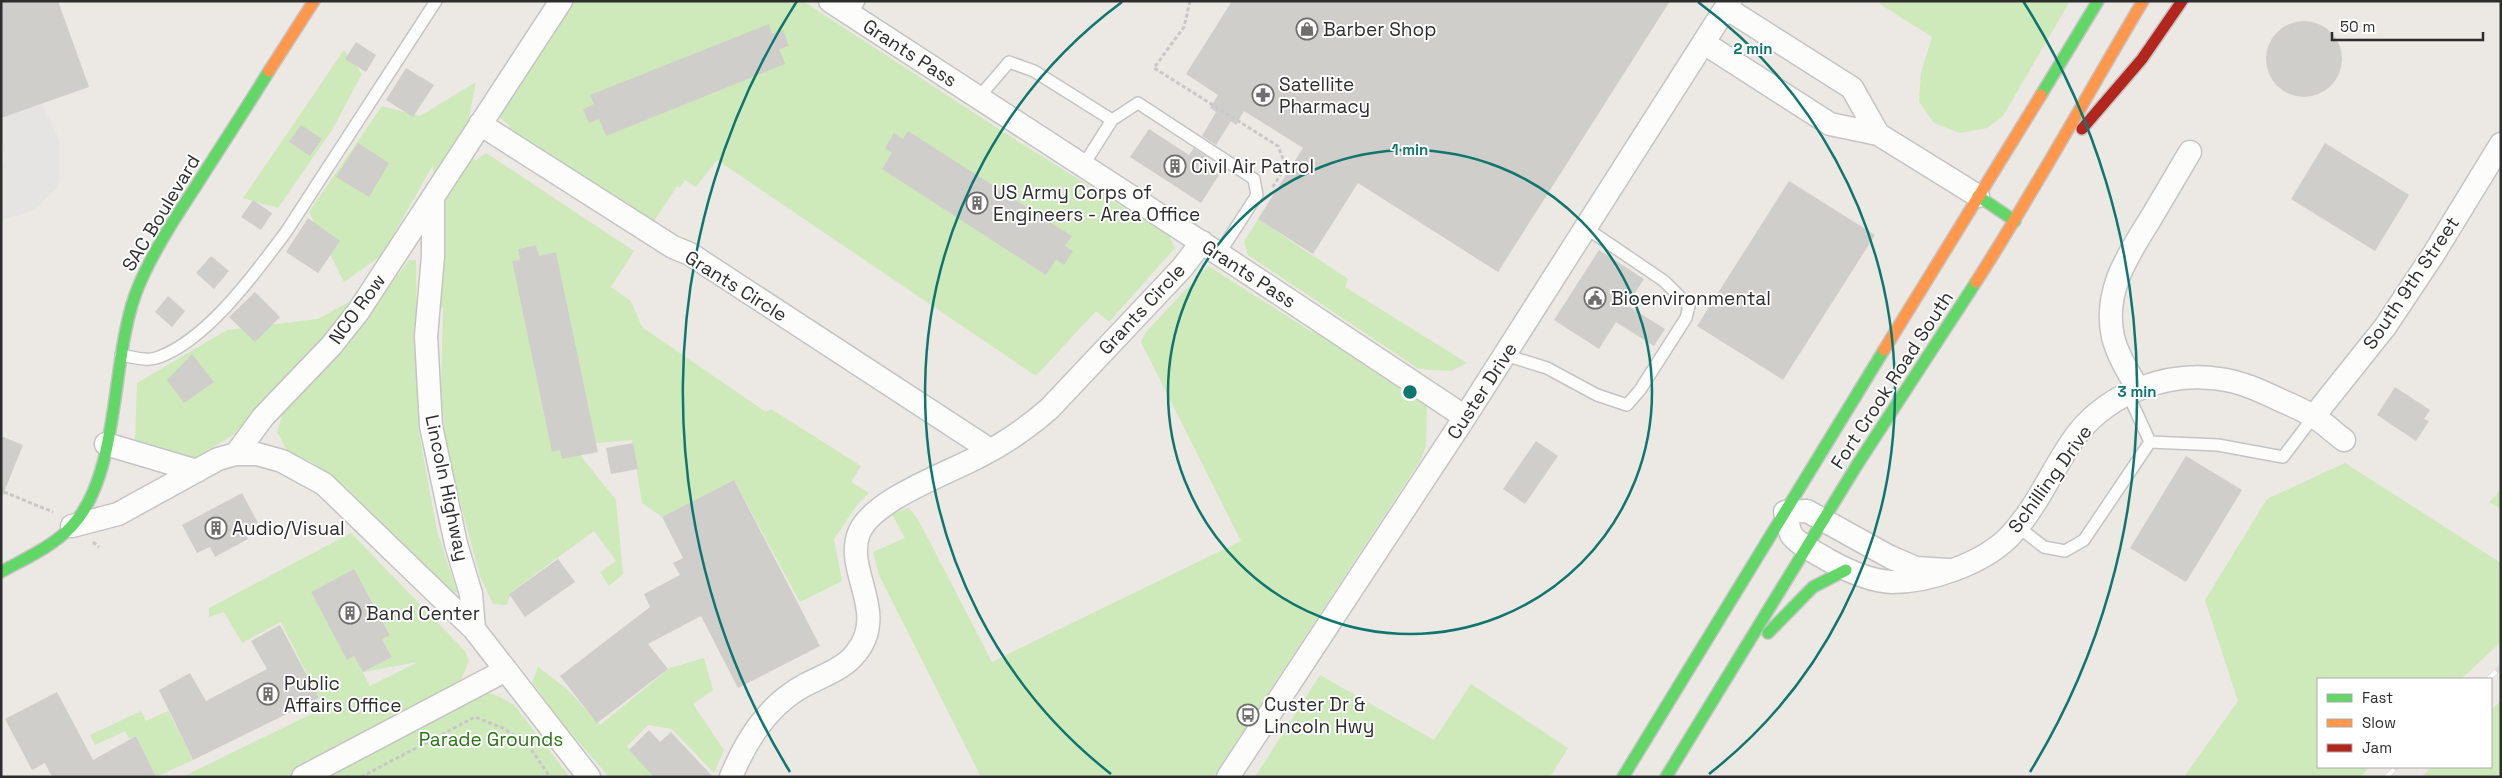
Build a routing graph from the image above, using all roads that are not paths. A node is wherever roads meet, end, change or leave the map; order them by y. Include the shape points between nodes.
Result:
1 (314, 1) edge
2 (436, 1) edge
3 (561, 1) edge
4 (830, 1) edge
5 (2098, 1) edge
6 (2143, 1) edge
7 (2182, 1) edge
8 (1728, 5) edge
9 (855, 8) edge
10 (1704, 43) junction
11 (979, 97) junction
12 (1112, 120) junction
13 (480, 124) junction
14 (1878, 134) junction
15 (2501, 144) edge
16 (2190, 152) dead end
17 (1083, 166) junction
18 (1978, 196) junction
19 (433, 197) junction
20 (2015, 221) junction
21 (1586, 228) junction
22 (1210, 248) junction
23 (121, 355) junction
24 (1505, 355) junction
25 (2133, 391) junction
26 (2314, 416) junction
27 (1465, 417) junction
28 (2344, 440) dead end
29 (2150, 442) junction
30 (106, 444) junction
31 (990, 450) junction
32 (236, 454) junction
33 (197, 472) junction
34 (1784, 512) junction
35 (1824, 519) junction
36 (72, 526) junction
37 (2017, 526) junction
38 (1807, 547) junction
39 (1846, 570) junction
40 (1948, 570) junction
41 (1, 572) edge
42 (474, 629) junction
43 (506, 670) junction
44 (1732, 670) junction
45 (303, 777) edge
46 (589, 777) edge
47 (731, 777) edge
48 (1228, 777) edge
49 (1622, 777) edge
50 (1666, 777) edge

1 - 23 main road, SAC Boulevard via 151,259 132,303
2 - 23 lane via 286,232 232,300 202,329 158,358
3 - 13 street, NCO Row
4 - 9 street, Grants Pass
5 - 18 main road, Fort Crook Road South
6 - 20 main road, Fort Crook Road South
7 - 20 main road via 2142,59 2086,123
8 - 10 street, Custer Drive
8 - 14 street via 1852,88
9 - 11 street, Grants Pass
10 - 14 street via 1830,124
10 - 21 street, Custer Drive
11 - 12 lane via 1009,62 1034,71
11 - 17 street, Grants Pass
12 - 17 lane
12 - 22 lane via 1138,103 1254,179 1257,195
13 - 19 street, NCO Row
13 - 31 street, Grants Circle via 673,247 690,254
14 - 18 street
15 - 26 street, South 9th Street via 2385,327
16 - 25 street via 2125,260 2111,300 2114,338
17 - 22 street, Grants Pass
18 - 20 main road
18 - 34 main road, Fort Crook Road South
19 - 32 street, NCO Row via 358,312 331,346 263,417
19 - 42 street, Lincoln Highway via 433,256 426,336 431,426 456,544 471,594
20 - 35 main road, Fort Crook Road South
21 - 24 street, Custer Drive
21 - 24 lane via 1664,281 1689,306 1686,318 1627,405 1597,395 1547,368
22 - 27 street, Grants Pass
22 - 31 street, Grants Circle via 1182,268 1049,409 1030,426
23 - 30 main road, SAC Boulevard
24 - 27 street, Custer Drive
25 - 26 street, Schilling Drive via 2192,377 2220,378 2247,385
25 - 29 lane
25 - 37 street, Schilling Drive via 2098,414 2080,432
26 - 28 street, Schilling Drive
26 - 29 lane via 2283,457 2218,444
27 - 48 street, Custer Drive
29 - 37 lane via 2084,540 2065,551 2044,547
30 - 33 street
30 - 36 main road, SAC Boulevard via 97,483
31 - 47 street, Grants Circle via 888,502 866,520 856,544 856,558 869,608 862,646 845,663 790,694 766,716 744,749
32 - 33 street via 218,459
32 - 42 street via 257,454 282,461 324,484
33 - 36 street via 118,514
34 - 35 street, Schilling Drive via 1807,511
34 - 38 street, Schilling Drive via 1792,535
34 - 49 main road, Fort Crook Road South
35 - 38 main road, Fort Crook Road South
35 - 40 street, Schilling Drive via 1890,557 1916,568
36 - 41 main road, SAC Boulevard
37 - 40 street, Schilling Drive via 1990,552 1967,565
38 - 39 street, Schilling Drive
38 - 44 main road, Fort Crook Road South
39 - 40 street, Schilling Drive via 1890,582 1917,579
39 - 44 main road via 1813,587
42 - 43 street
43 - 45 street
43 - 46 street
44 - 50 main road, Fort Crook Road South

